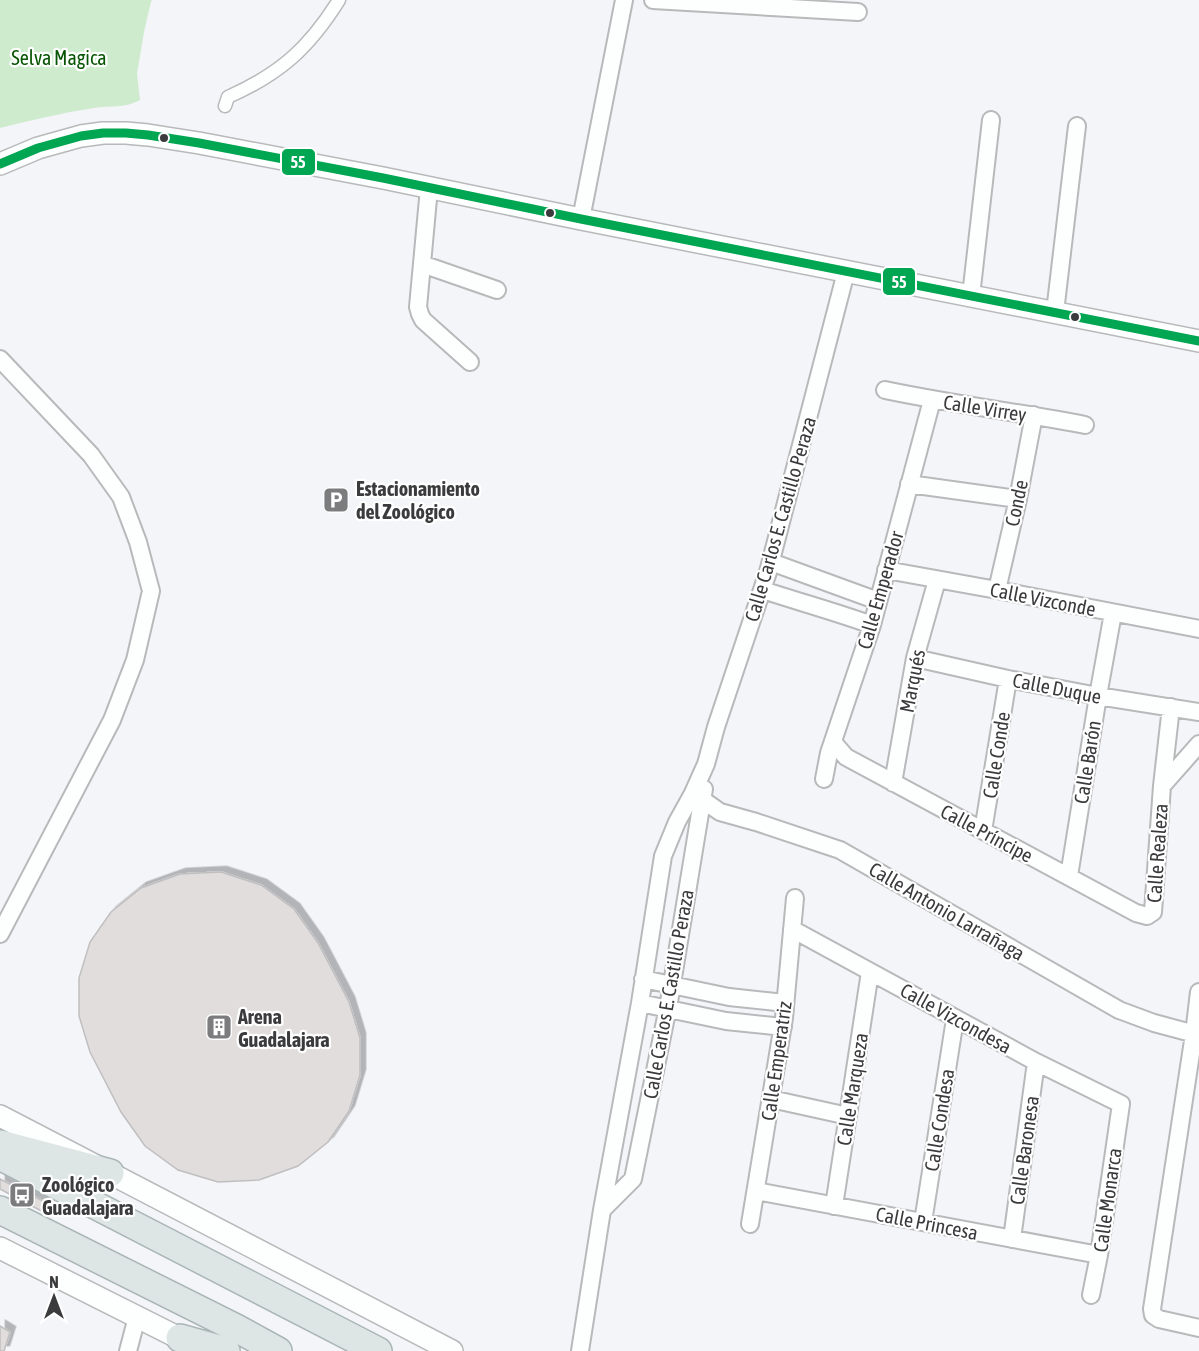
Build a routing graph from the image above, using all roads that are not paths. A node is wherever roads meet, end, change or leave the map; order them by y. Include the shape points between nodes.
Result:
1 (339, 0) edge
2 (624, 0) edge
3 (653, 0) edge
4 (858, 12) dead end
5 (225, 106) dead end
6 (992, 120) dead end
7 (1077, 126) dead end
8 (0, 164) edge
9 (429, 188) junction
10 (581, 219) junction
11 (422, 264) junction
12 (846, 272) junction
13 (496, 290) dead end
14 (971, 296) junction
15 (1055, 312) junction
16 (1199, 341) edge
17 (0, 359) edge
18 (470, 362) dead end
19 (885, 390) dead end
20 (932, 400) junction
21 (1034, 415) junction
22 (1084, 425) dead end
23 (909, 484) junction
24 (1018, 499) junction
25 (771, 562) junction
26 (886, 570) junction
27 (810, 577) junction
28 (937, 580) junction
29 (763, 590) junction
30 (997, 590) junction
31 (878, 601) junction
32 (801, 603) junction
33 (1113, 613) junction
34 (872, 625) junction
35 (1199, 629) edge
36 (915, 658) junction
37 (1008, 679) junction
38 (1098, 696) junction
39 (1171, 707) junction
40 (1199, 712) edge
41 (832, 742) junction
42 (1199, 744) edge
43 (824, 779) dead end
44 (893, 783) junction
45 (1162, 786) junction
46 (698, 796) junction
47 (983, 831) junction
48 (1069, 876) junction
49 (795, 898) dead end
50 (1147, 916) joint
51 (792, 929) junction
52 (0, 934) edge
53 (870, 972) junction
54 (643, 979) junction
55 (672, 985) junction
56 (1199, 992) edge
57 (729, 997) junction
58 (640, 1003) junction
59 (785, 1003) junction
60 (668, 1010) junction
61 (955, 1019) junction
62 (726, 1021) junction
63 (783, 1027) junction
64 (1197, 1034) edge
65 (1036, 1062) junction
66 (771, 1099) junction
67 (1121, 1104) joint
68 (0, 1116) edge
69 (848, 1116) junction
70 (0, 1144) edge
71 (0, 1156) edge
72 (110, 1173) junction
73 (756, 1191) junction
74 (834, 1206) junction
75 (0, 1210) edge
76 (602, 1210) junction
77 (922, 1222) junction
78 (750, 1224) dead end
79 (1012, 1239) junction
80 (0, 1248) edge
81 (1099, 1255) junction
82 (1091, 1296) dead end
83 (137, 1317) junction
84 (1199, 1328) edge
85 (180, 1338) junction
86 (128, 1351) edge
87 (205, 1351) edge
88 (226, 1351) edge
89 (278, 1351) edge
90 (378, 1351) edge
91 (452, 1351) edge
92 (580, 1351) edge

1 - 5 street via 298,53 266,77 228,97
2 - 10 street
3 - 4 street
6 - 14 street
7 - 15 street
8 - 9 street via 59,141 126,133 200,143
9 - 10 street
9 - 11 street
10 - 12 street
11 - 13 street
11 - 18 street via 420,314
12 - 14 street
12 - 25 street, Calle Carlos E. Castillo Peraza
14 - 15 street
15 - 16 street
17 - 52 street via 91,455 121,497 151,591 135,660 112,720
19 - 20 street, Calle Virrey
20 - 21 street, Calle Virrey
20 - 23 street, Calle Emperador
21 - 22 street, Calle Virrey
21 - 24 street, Conde
23 - 24 street
23 - 26 street, Calle Emperador
24 - 30 street, Conde
25 - 27 street
25 - 29 street, Calle Carlos E. Castillo Peraza
26 - 28 street, Calle Vizconde
26 - 31 street, Calle Emperador
27 - 31 street
27 - 32 street
28 - 30 street, Calle Vizconde
28 - 36 street, Marqués
29 - 32 street
29 - 46 street, Calle Carlos E. Castillo Peraza via 716,727
30 - 33 street, Calle Vizconde
31 - 34 street, Calle Emperador
32 - 34 street
33 - 35 street, Calle Vizconde
33 - 38 street, Calle Barón
34 - 41 street, Calle Emperador
36 - 37 street, Calle Duque
36 - 44 street, Marqués
37 - 38 street, Calle Duque
37 - 47 street, Calle Conde
38 - 39 street, Calle Duque
38 - 48 street, Calle Barón
39 - 40 street, Calle Duque
39 - 45 street, Calle Realeza
41 - 43 street, Calle Emperador
41 - 44 street, Calle Príncipe via 846,757
42 - 45 street, Calle Realeza
44 - 47 street, Calle Príncipe
45 - 50 street, Calle Realeza via 1153,912
46 - 54 street, Calle Carlos E. Castillo Peraza via 677,822 663,856
46 - 55 street, Calle Carlos E. Castillo Peraza
46 - 64 street, Calle Antonio Larrañaga via 720,812 840,850 1119,1010
47 - 48 street, Calle Príncipe
48 - 50 street, Calle Príncipe
49 - 51 street, Calle Emperatriz
51 - 53 street, Calle Vizcondesa
51 - 59 street, Calle Emperatriz
53 - 61 street, Calle Vizcondesa
53 - 69 street, Calle Marqueza
54 - 55 street
54 - 58 street, Calle Carlos E. Castillo Peraza
55 - 57 street
55 - 60 street, Calle Carlos E. Castillo Peraza
56 - 64 street
57 - 59 street
57 - 62 street
58 - 60 street
58 - 76 street, Calle Carlos E. Castillo Peraza
59 - 63 street, Calle Emperatriz
60 - 62 street
60 - 76 street, Calle Carlos E. Castillo Peraza via 633,1179
61 - 65 street, Calle Vizcondesa
61 - 77 street, Calle Condesa
62 - 63 street
63 - 66 street, Calle Emperatriz
64 - 84 street via 1152,1309 1159,1319
65 - 67 street, Calle Vizcondesa
65 - 79 street, Calle Baronesa
66 - 69 street
66 - 73 street, Calle Emperatriz
67 - 81 street, Calle Monarca
68 - 72 street
69 - 74 street, Calle Marqueza
70 - 72 highway
71 - 90 highway
72 - 91 street
73 - 74 street, Calle Princesa
73 - 78 street, Calle Emperatriz
74 - 77 street, Calle Princesa
75 - 89 highway
76 - 92 street, Calle Carlos E. Castillo Peraza
77 - 79 street, Calle Princesa
79 - 81 street, Calle Princesa
80 - 83 street
81 - 82 street, Calle Monarca
83 - 85 street
83 - 86 street
85 - 87 street
85 - 88 highway

